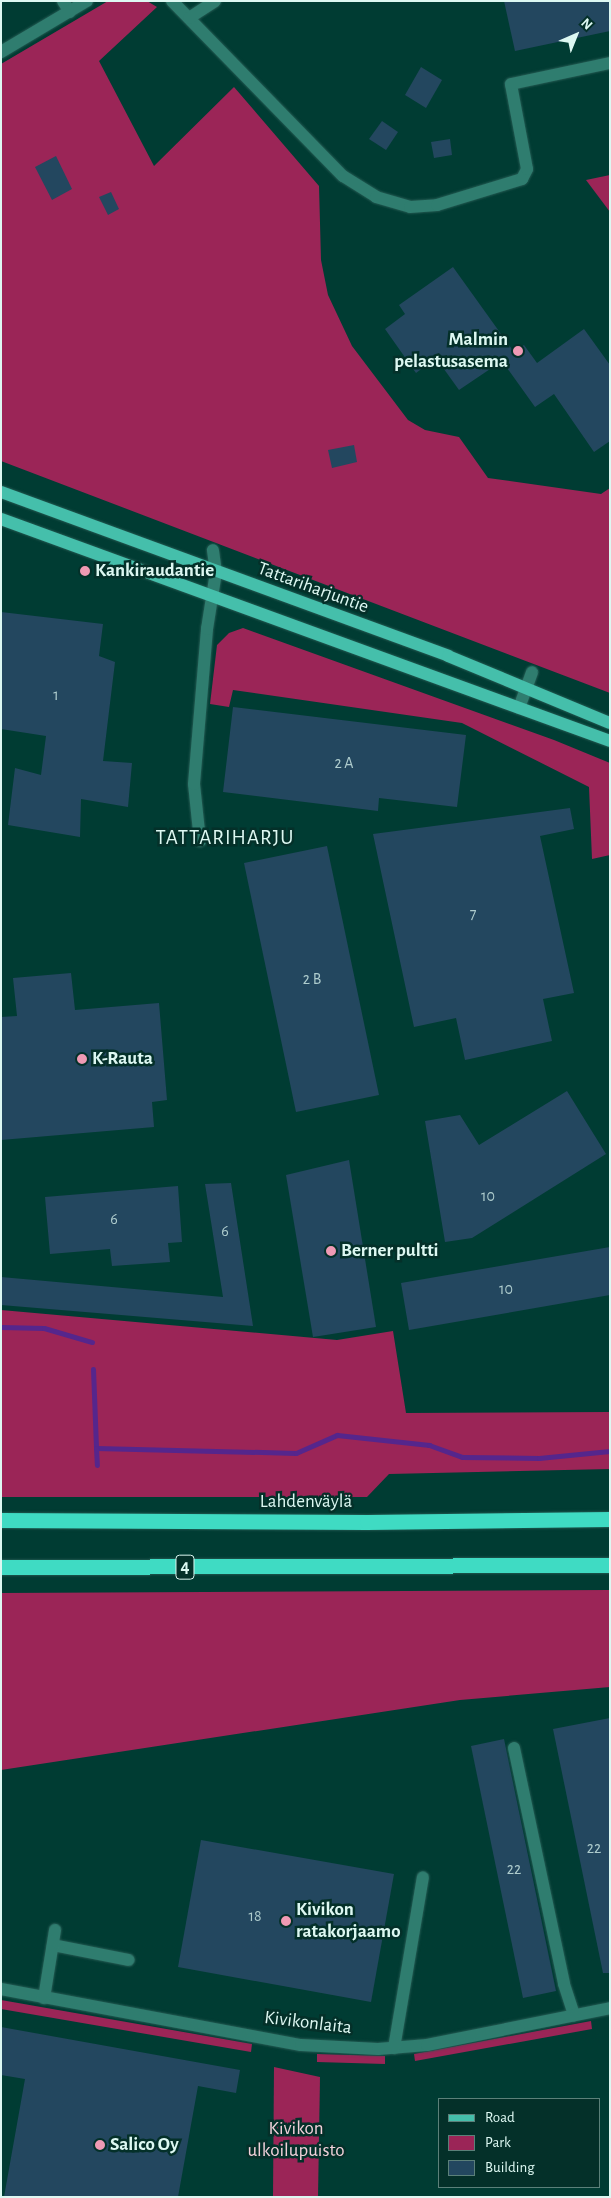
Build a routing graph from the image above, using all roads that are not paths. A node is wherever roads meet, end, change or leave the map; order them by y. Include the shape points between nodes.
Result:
1 (87, 1) edge
2 (172, 1) edge
3 (215, 1) edge
4 (66, 7) edge
5 (189, 18) junction
6 (1, 52) edge
7 (610, 62) edge
8 (1, 492) edge
9 (1, 519) edge
10 (213, 550) dead end
11 (216, 572) junction
12 (212, 595) junction
13 (532, 672) dead end
14 (526, 688) junction
15 (519, 708) junction
16 (610, 723) edge
17 (610, 741) edge
18 (200, 841) dead end
19 (610, 1519) edge
20 (1, 1520) edge
21 (610, 1565) edge
22 (1, 1567) edge
23 (514, 1748) dead end
24 (422, 1877) dead end
25 (55, 1930) dead end
26 (53, 1945) junction
27 (129, 1960) dead end
28 (1, 1989) edge
29 (44, 1998) junction
30 (610, 2008) edge
31 (574, 2015) junction
32 (394, 2048) junction

1 - 4 street
2 - 5 street
3 - 5 street
4 - 6 street
5 - 7 street via 343,176 376,197 410,207 437,205 522,179 527,169 510,84
8 - 11 main road, Tattariharjuntie
9 - 12 main road
10 - 11 street
11 - 12 street
11 - 14 main road, Tattariharjuntie via 448,656
12 - 15 main road
12 - 18 street via 194,784
13 - 14 street
14 - 15 street
14 - 16 main road, Tattariharjuntie
15 - 17 main road
19 - 20 highway, Lahdenväylä via 367,1522
21 - 22 highway, 4
23 - 31 street via 564,1984
24 - 32 street
25 - 26 street
26 - 27 street
26 - 29 street
28 - 29 street, Kivikonlaita
29 - 32 street, Kivikonlaita via 301,2045
30 - 31 street, Kivikonlaita
31 - 32 street, Kivikonlaita via 427,2045

